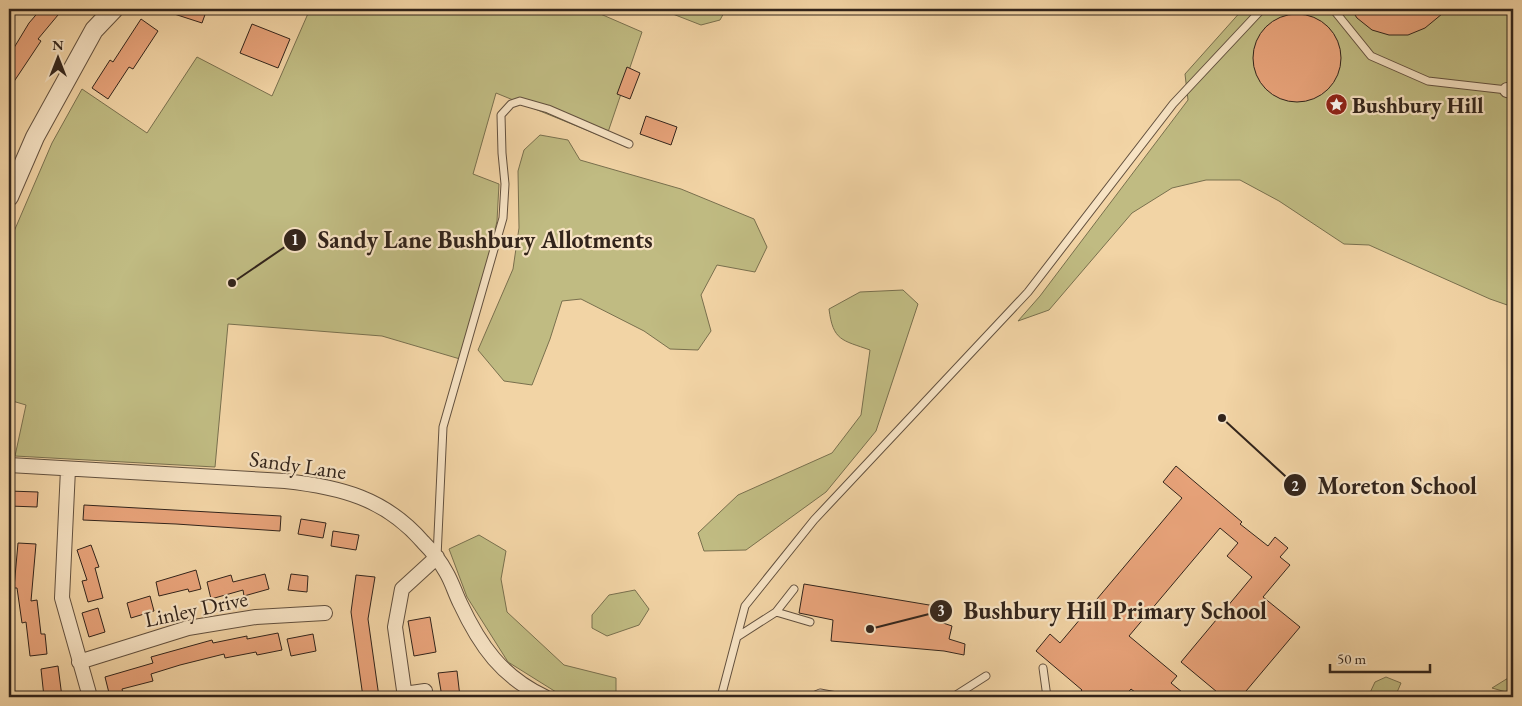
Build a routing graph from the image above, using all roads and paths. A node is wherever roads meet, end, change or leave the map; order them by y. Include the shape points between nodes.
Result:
1 (114, 9) edge
2 (1262, 9) edge
3 (1334, 9) edge
4 (1510, 90) edge
5 (629, 144) dead end
6 (9, 197) edge
7 (9, 465) edge
8 (68, 469) junction
9 (437, 557) junction
10 (794, 590) dead end
11 (776, 612) junction
12 (325, 613) dead end
13 (810, 622) dead end
14 (737, 637) junction
15 (79, 662) junction
16 (1043, 668) dead end
17 (986, 676) dead end
18 (425, 691) dead end
19 (404, 696) edge
20 (90, 697) edge
21 (545, 697) edge
22 (721, 697) edge
23 (811, 697) edge
24 (842, 697) edge
25 (953, 697) edge
26 (1048, 697) edge

1 - 6 street via 94,30 35,137
2 - 14 lane via 1173,104 1028,292 814,520 745,606
3 - 4 lane via 1371,56 1428,81
5 - 9 lane via 548,109 520,101 511,104 502,115 503,218 443,428
7 - 8 street, Sandy Lane
8 - 9 street, Sandy Lane via 285,480 338,489 357,494 389,512 413,530
8 - 15 street via 62,598
9 - 19 street via 402,589 395,627
9 - 21 street, Sandy Lane via 485,648 510,677
10 - 11 lane
11 - 13 lane
11 - 14 lane
12 - 15 street, Linley Drive via 256,617 188,628
14 - 22 lane
15 - 20 street
16 - 26 lane
17 - 25 lane
18 - 19 street
23 - 24 lane via 820,693

